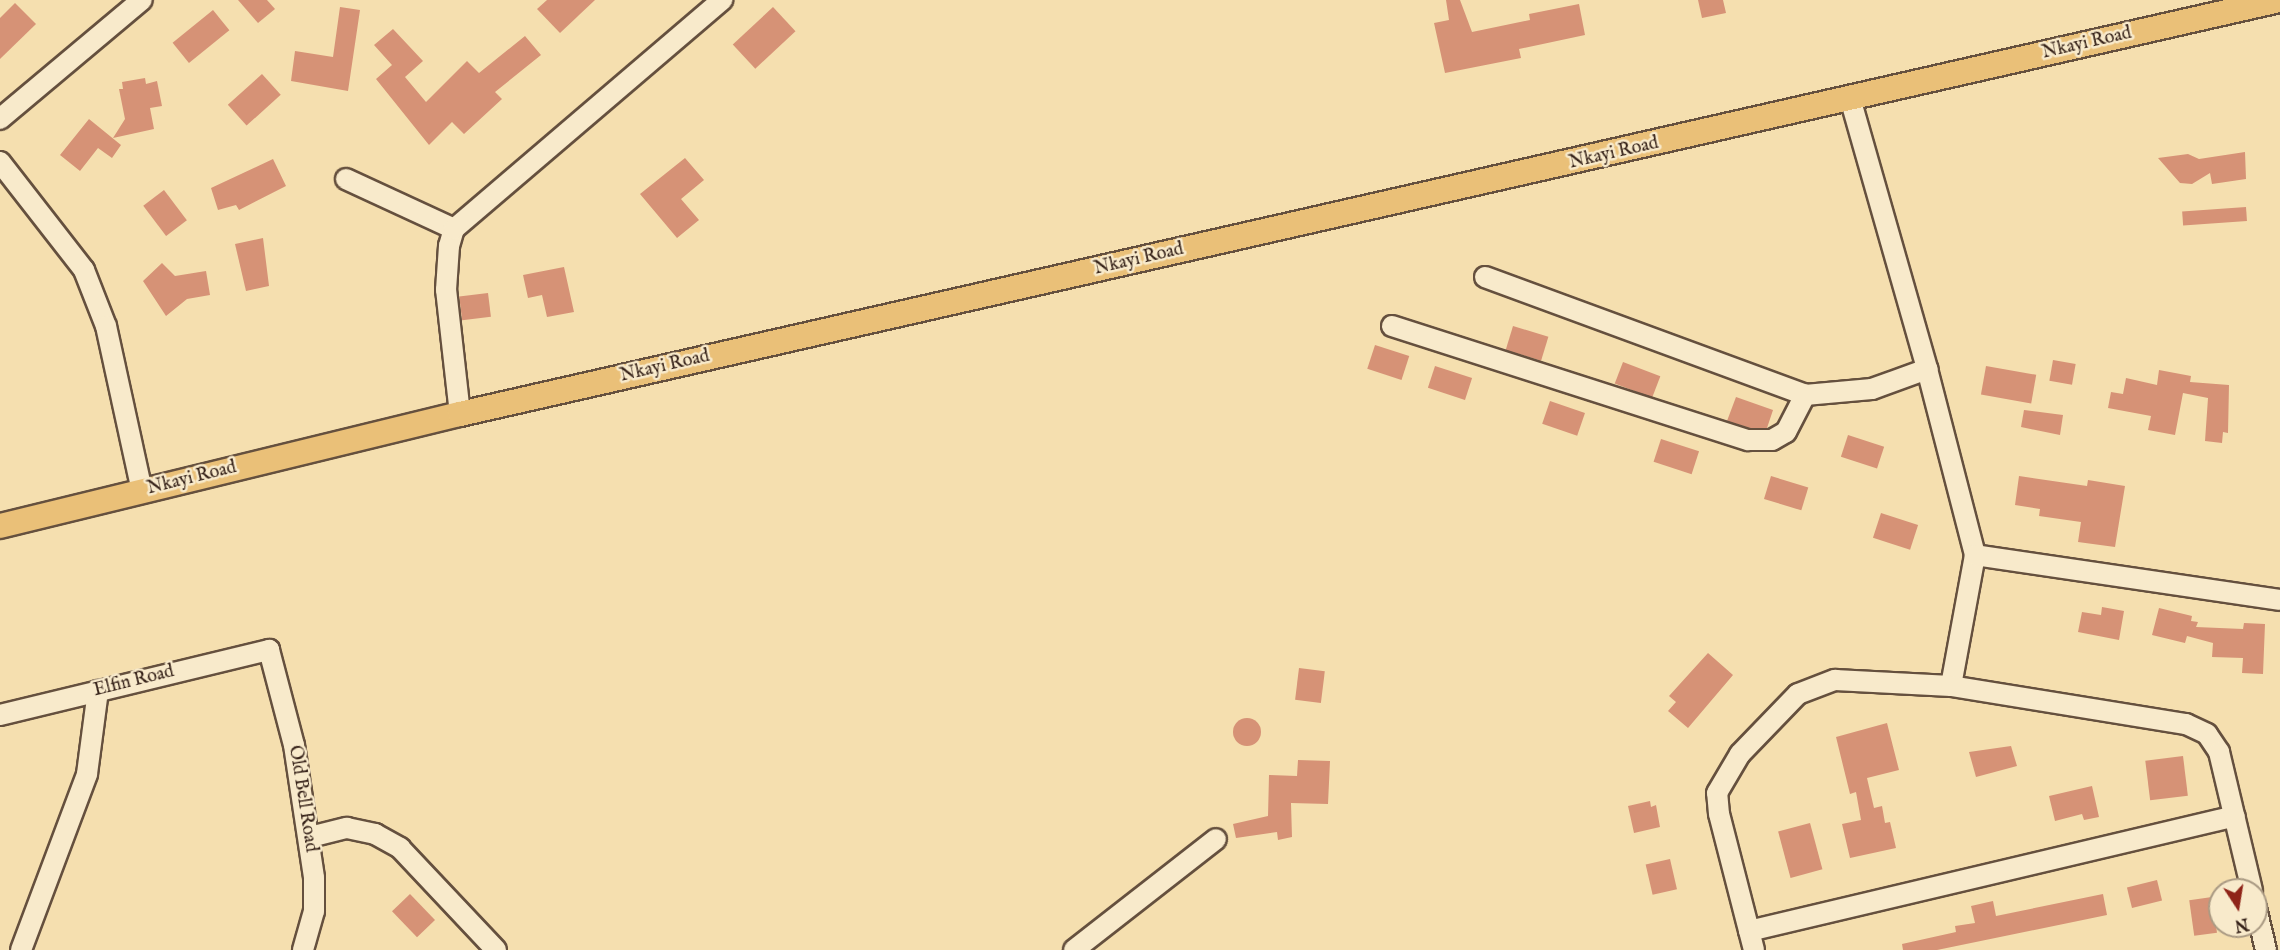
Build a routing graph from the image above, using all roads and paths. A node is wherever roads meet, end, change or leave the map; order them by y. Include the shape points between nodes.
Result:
1 (142, 0) edge
2 (722, 0) edge
3 (2280, 0) edge
4 (1850, 98) junction
5 (0, 119) edge
6 (0, 162) edge
7 (346, 179) dead end
8 (454, 229) junction
9 (1485, 277) dead end
10 (1392, 326) dead end
11 (1928, 369) junction
12 (1805, 395) junction
13 (460, 414) junction
14 (142, 491) junction
15 (0, 526) edge
16 (1975, 555) junction
17 (2280, 600) edge
18 (269, 650) joint
19 (1951, 686) junction
20 (98, 691) junction
21 (0, 716) edge
22 (2235, 816) junction
23 (310, 837) junction
24 (1216, 839) dead end
25 (2249, 878) edge
26 (1752, 941) edge
27 (21, 950) edge
28 (303, 950) edge
29 (496, 950) edge
30 (1074, 950) edge

1 - 5 street
2 - 8 street
3 - 4 main road, Nkayi Road
4 - 11 street
4 - 13 main road, Nkayi Road
6 - 14 street via 84,270 106,326
7 - 8 street
8 - 13 street via 448,246 446,290
9 - 12 street
10 - 12 street via 1748,440 1772,440 1786,432
11 - 12 street via 1872,389
11 - 16 street
13 - 14 main road, Nkayi Road
14 - 15 main road, Nkayi Road
16 - 17 street
16 - 19 street
18 - 20 street, Elfin Road
18 - 23 street, Old Bell Road via 294,745
19 - 22 street via 2186,724 2207,734 2219,752
19 - 26 street via 1853,678 1820,682 1798,694 1740,754 1717,793
20 - 21 street, Elfin Road
20 - 27 street via 87,774
22 - 25 street
22 - 26 street
23 - 28 street, Old Bell Road via 314,911
23 - 29 street via 347,828 375,834 400,848
24 - 30 street

